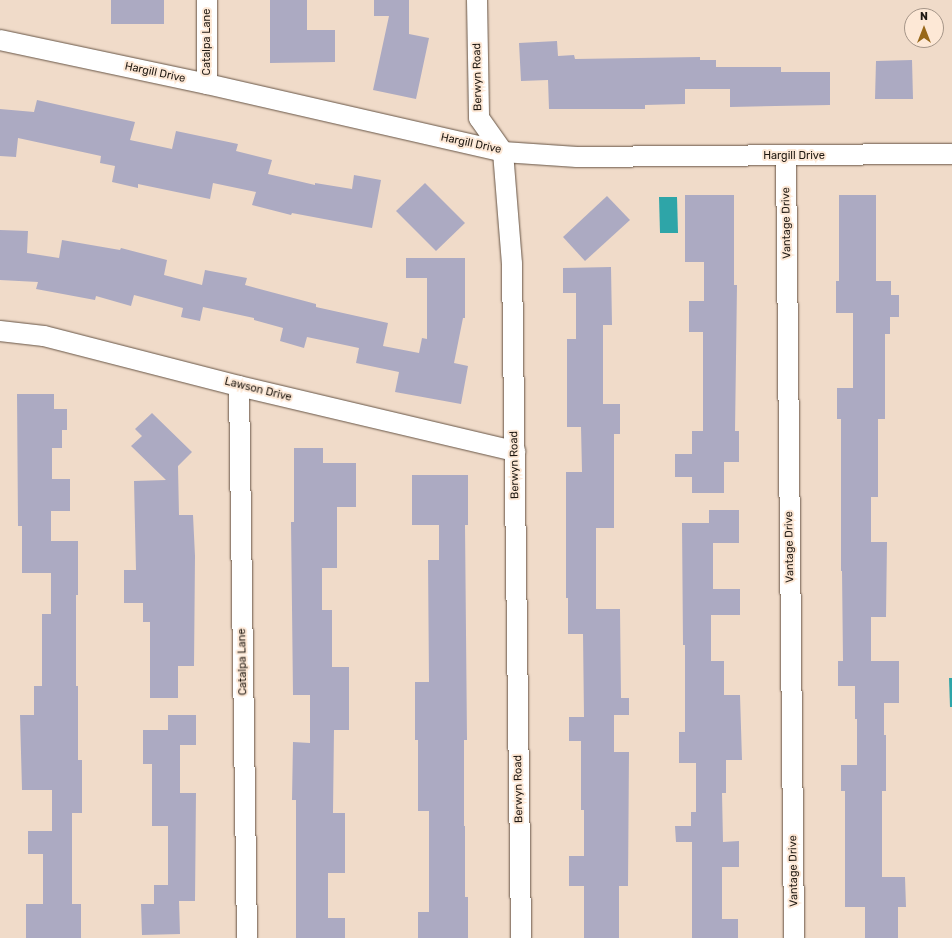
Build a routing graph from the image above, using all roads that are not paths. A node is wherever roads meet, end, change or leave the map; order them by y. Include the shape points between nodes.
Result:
1 (208, 0) edge
2 (477, 0) edge
3 (0, 40) edge
4 (207, 84) junction
5 (503, 152) junction
6 (952, 154) edge
7 (786, 156) junction
8 (0, 331) edge
9 (240, 386) junction
10 (515, 451) junction
11 (247, 938) edge
12 (520, 938) edge
13 (794, 938) edge

1 - 4 street, Catalpa Lane
2 - 5 street, Berwyn Road via 478,118
3 - 4 street, Hargill Drive
4 - 5 street, Hargill Drive
5 - 7 street, Hargill Drive via 577,157
5 - 10 street, Berwyn Road via 512,264
6 - 7 street, Hargill Drive
7 - 13 street, Vantage Drive
8 - 9 street, Lawson Drive via 44,336
9 - 10 street, Lawson Drive
9 - 11 street, Catalpa Lane
10 - 12 street, Berwyn Road

